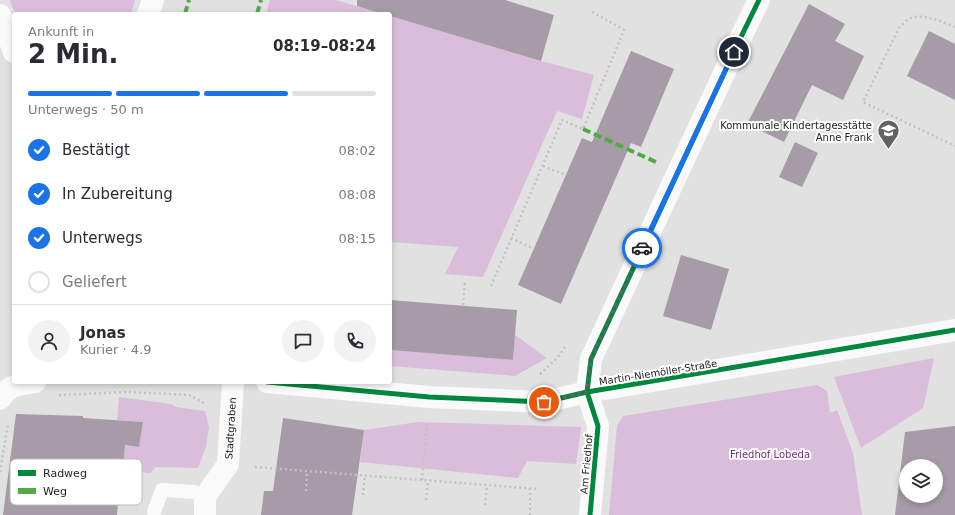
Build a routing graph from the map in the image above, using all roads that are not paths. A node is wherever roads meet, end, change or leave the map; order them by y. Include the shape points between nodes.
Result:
1 (153, 0) edge
2 (759, 0) edge
3 (149, 12) edge
4 (0, 15) edge
5 (12, 47) edge
6 (955, 330) edge
7 (24, 384) edge
8 (233, 384) edge
9 (289, 384) edge
10 (587, 392) junction
11 (4, 408) edge
12 (205, 506) edge
13 (154, 512) dead end
14 (590, 515) edge

1 - 3 street
2 - 10 street via 591,359
4 - 5 street
6 - 10 street, Martin-Niemöller-Straße
7 - 11 street via 12,386 5,392
8 - 12 street, Stadtgraben via 228,464
9 - 10 street, Martin-Niemöller-Straße via 429,397 544,402
10 - 14 street, Am Friedhof via 598,426
12 - 13 lane via 194,492 162,490

